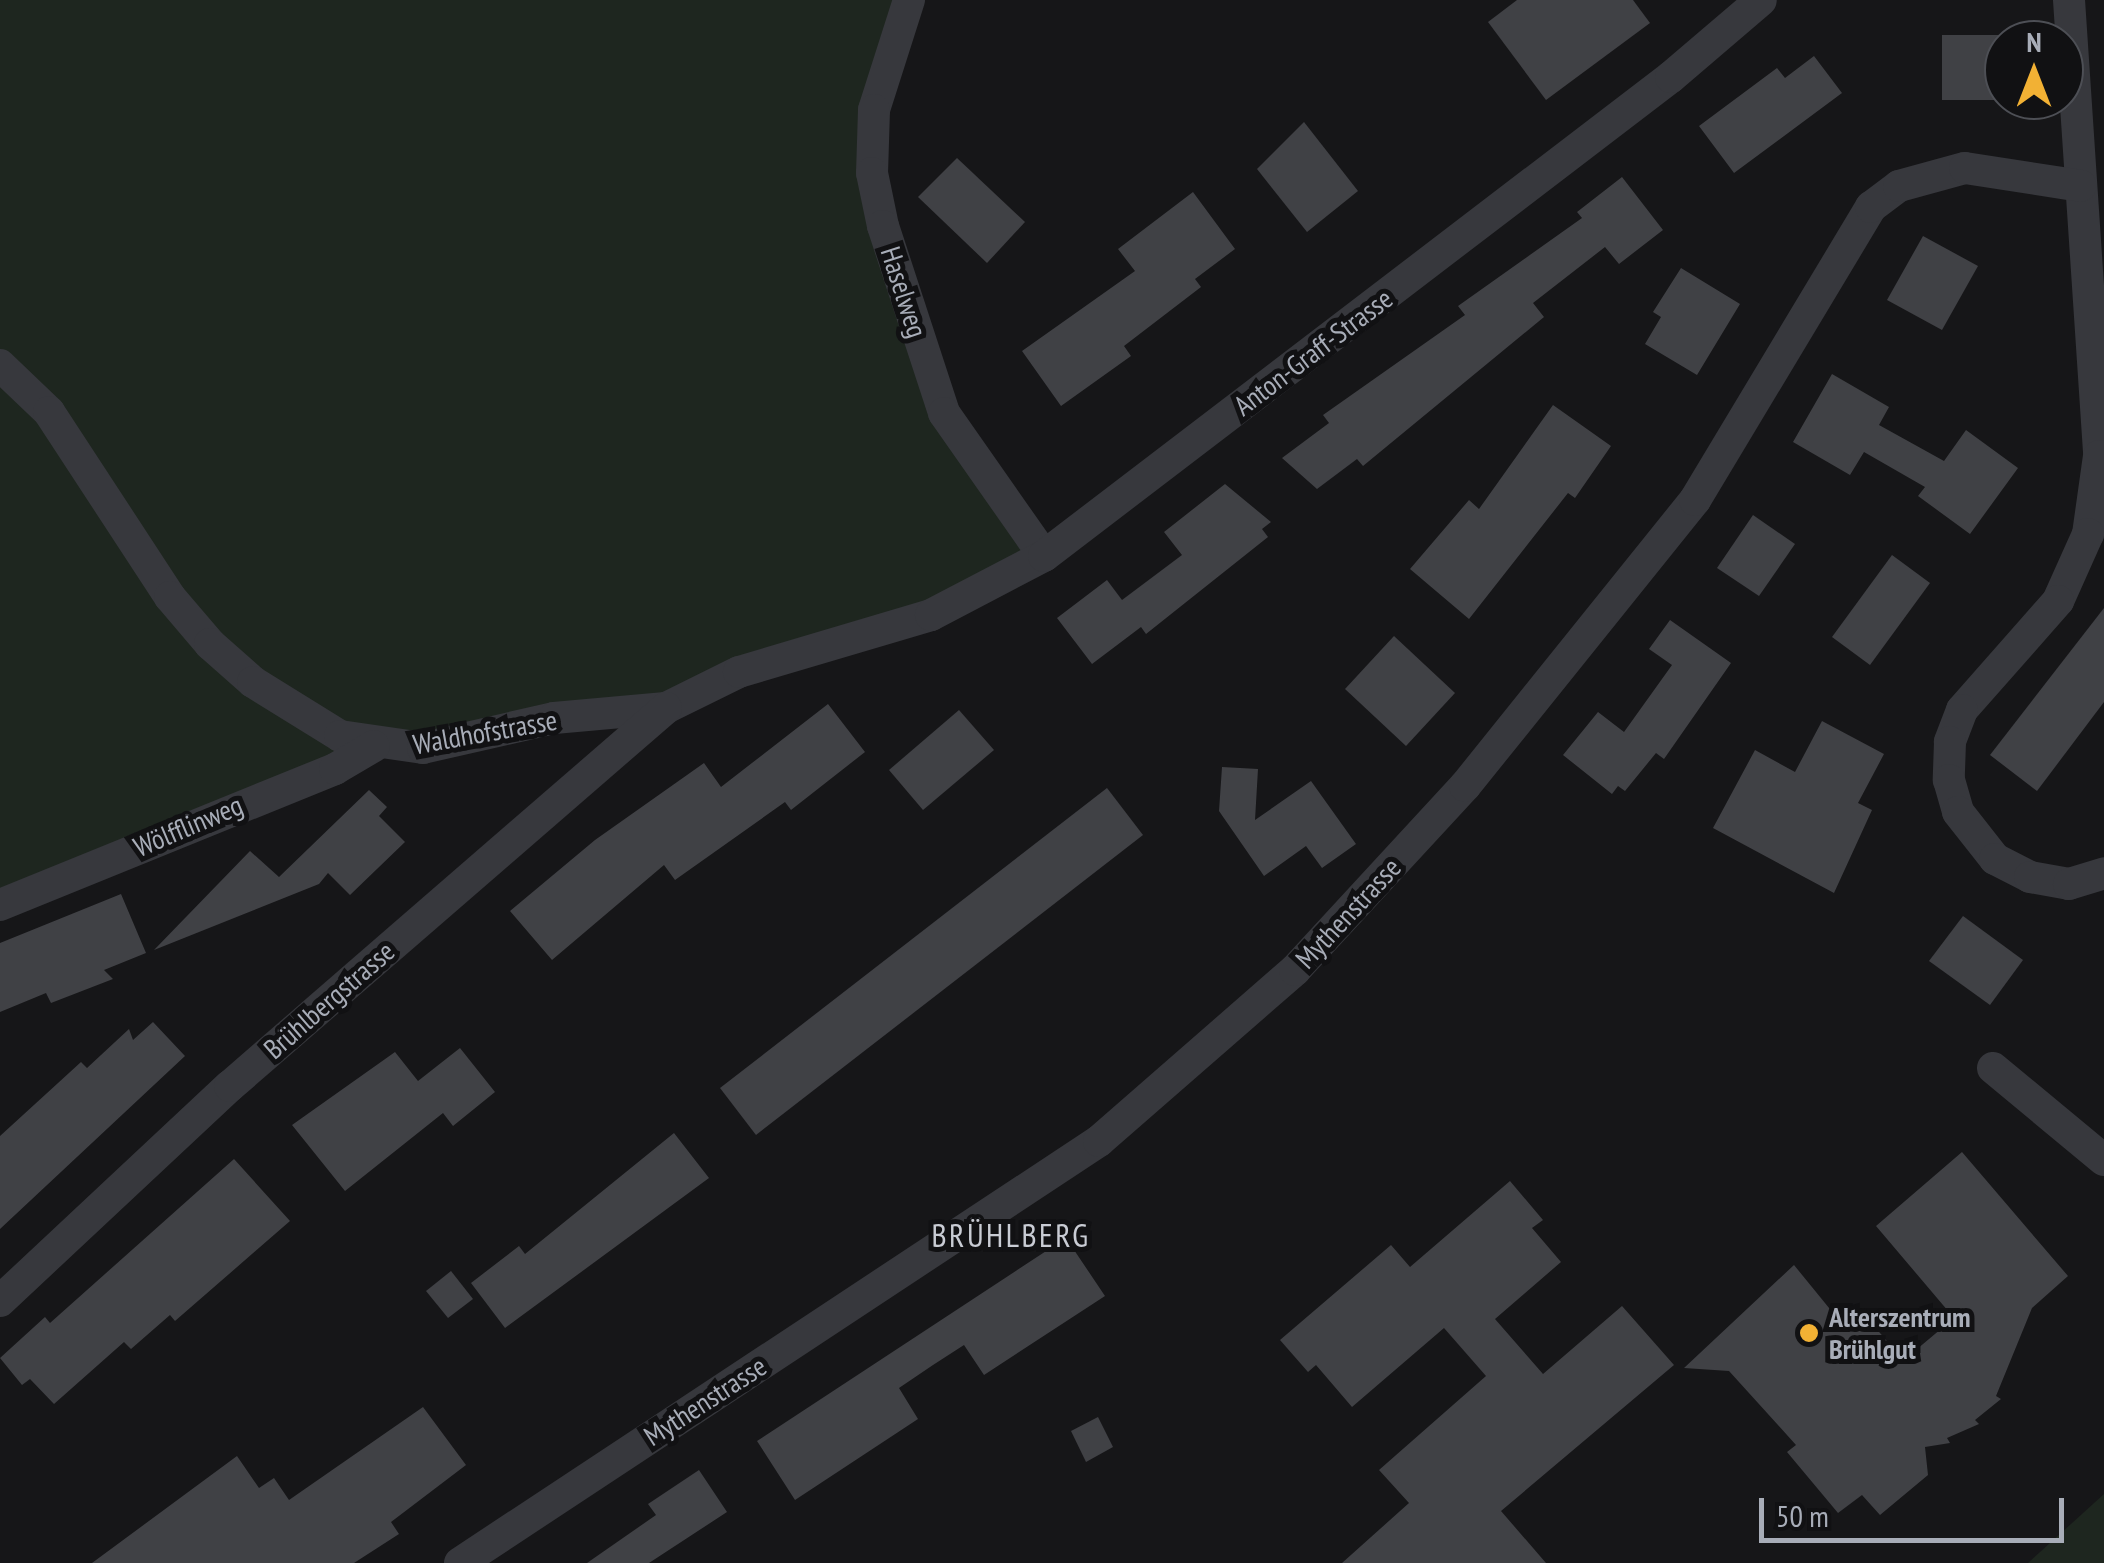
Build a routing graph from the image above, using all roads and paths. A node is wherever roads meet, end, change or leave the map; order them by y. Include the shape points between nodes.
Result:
1 (909, 0) edge
2 (1762, 0) edge
3 (2069, 0) edge
4 (2082, 186) junction
5 (0, 365) edge
6 (1044, 556) junction
7 (831, 647) joint
8 (666, 708) junction
9 (374, 746) junction
10 (2104, 873) edge
11 (0, 905) edge
12 (1992, 1068) dead end
13 (2104, 1160) edge
14 (0, 1302) edge
15 (460, 1563) edge

1 - 6 street, Haselweg via 874,110 872,172 883,226 944,412
2 - 6 street, Anton-Graff-Strasse via 1671,77
3 - 4 street
4 - 10 street via 2100,456 2088,534 2058,601 1962,710 1950,742 1949,780 1958,812 1995,858 2030,877 2069,884
4 - 15 street, Mythenstrasse via 1965,168 1898,186 1871,206 1695,500 1466,786 1296,970 1099,1142
5 - 9 street, Waldhofstrasse via 50,412 170,598 210,644 300,714
6 - 7 street, Anton-Graff-Strasse via 931,615
7 - 8 street, Waldhofstrasse via 739,672
8 - 9 street, Waldhofstrasse via 554,718 423,748
8 - 14 street, Brühlbergstrasse via 230,1086
9 - 11 street, Wölfflinweg via 335,770
12 - 13 street

